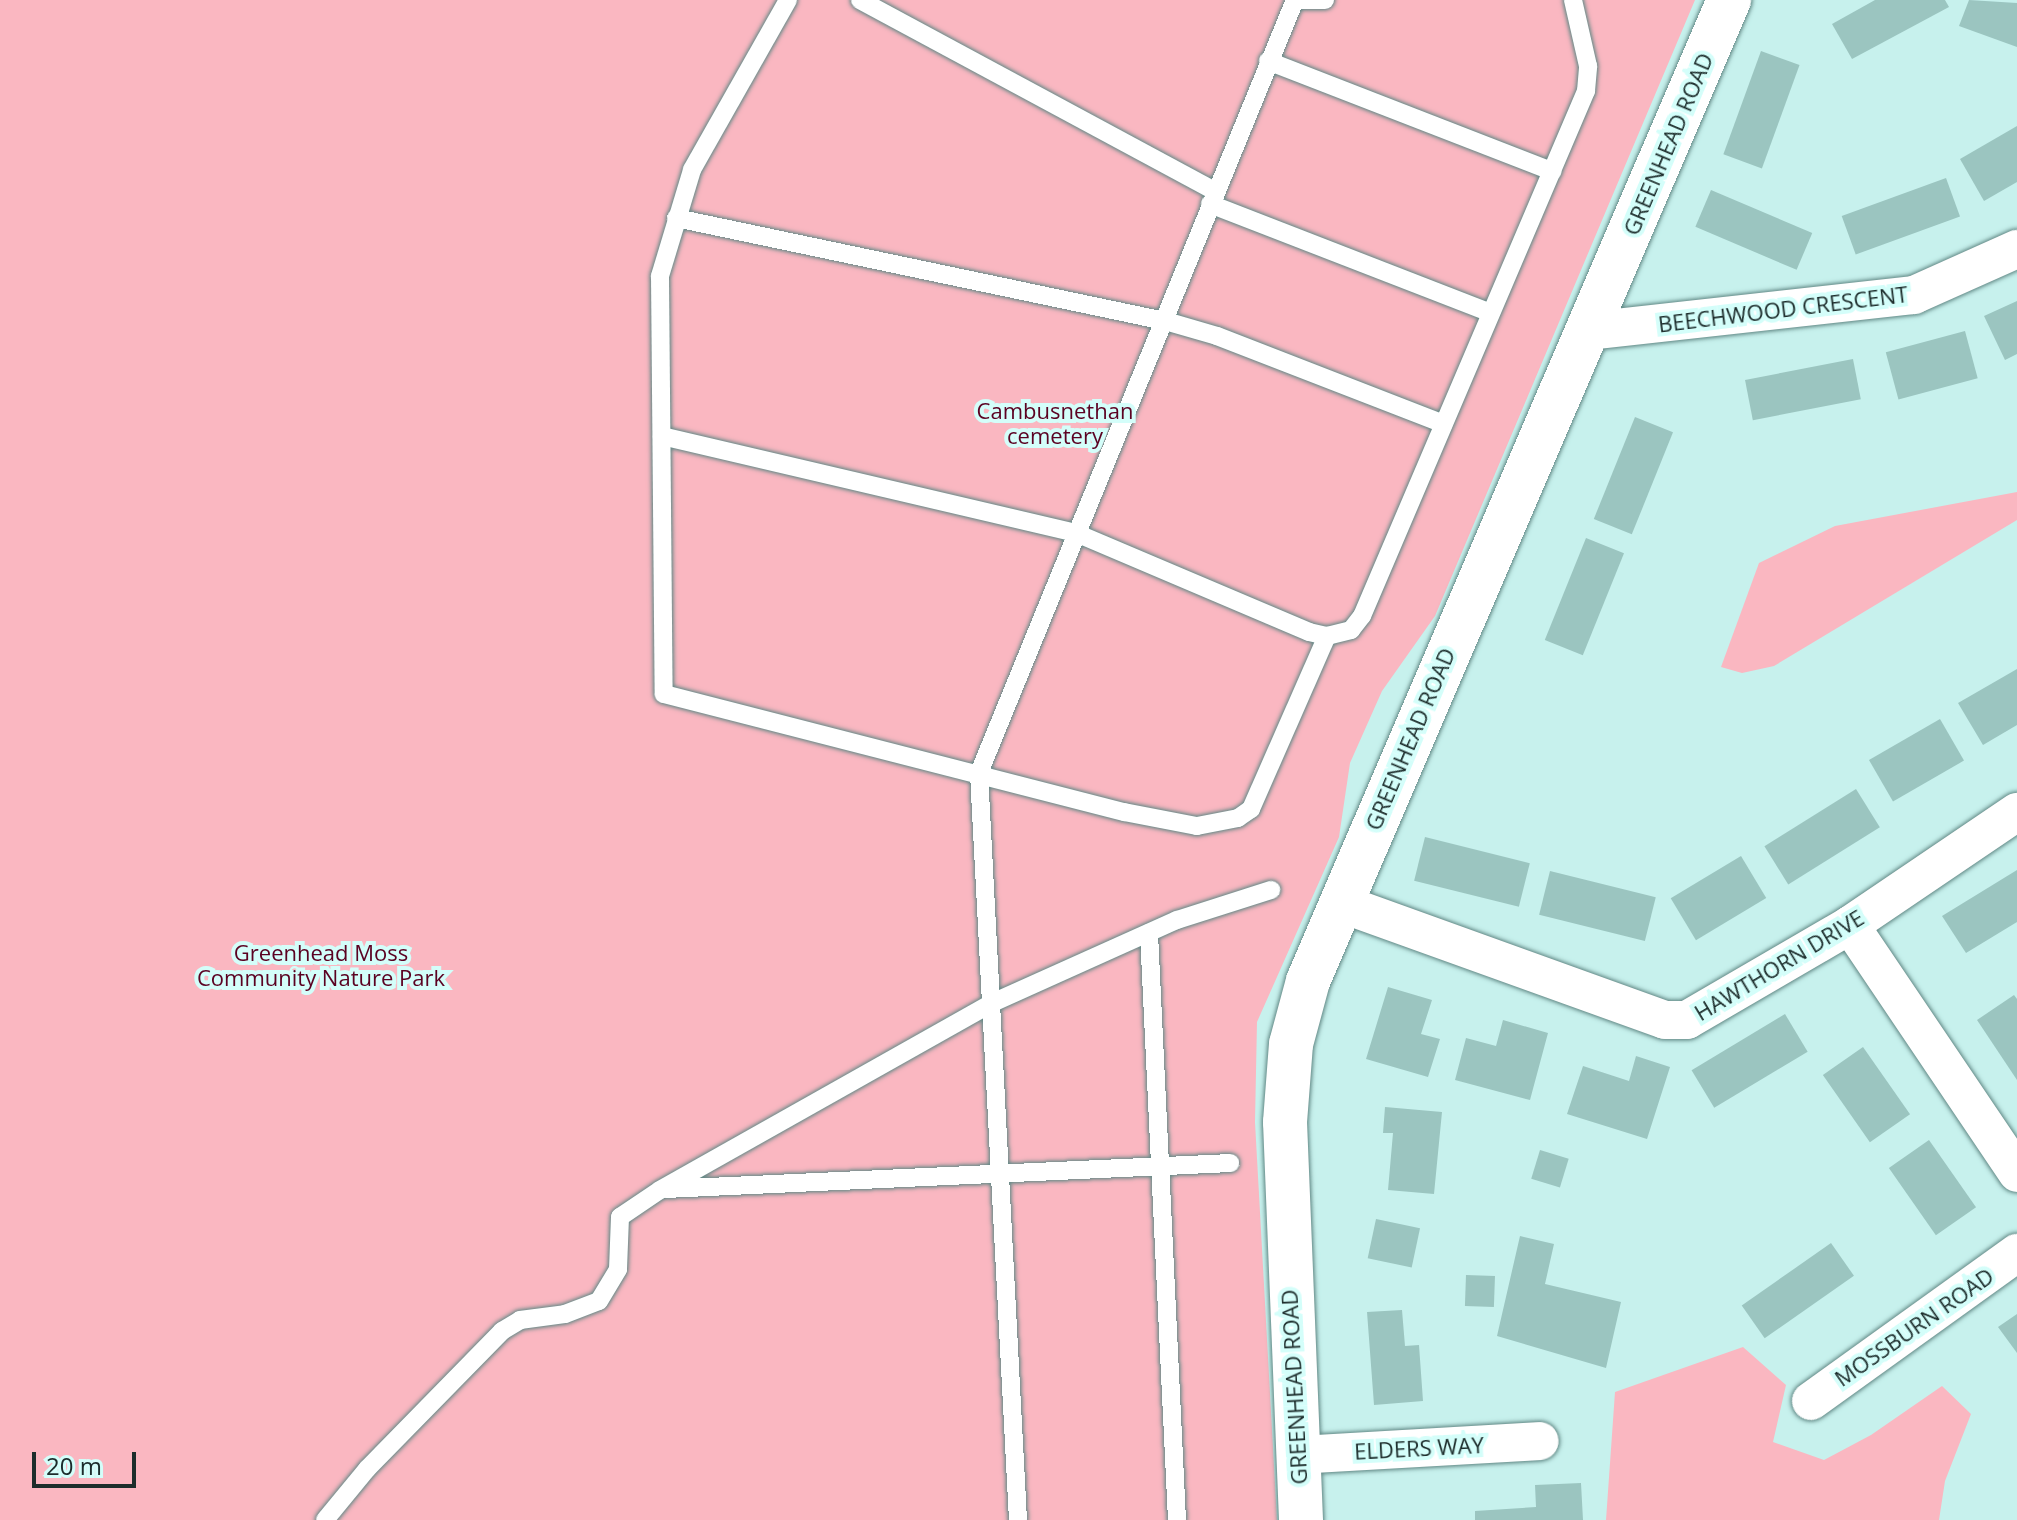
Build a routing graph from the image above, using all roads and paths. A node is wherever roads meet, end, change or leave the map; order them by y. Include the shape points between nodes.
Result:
1 (788, 0) edge
2 (860, 0) edge
3 (1296, 0) edge
4 (1325, 0) edge
5 (1573, 0) edge
6 (1737, 3) edge
7 (1268, 61) junction
8 (1552, 171) junction
9 (1212, 197) junction
10 (676, 218) junction
11 (2017, 249) edge
12 (1491, 313) junction
13 (1162, 320) junction
14 (1588, 331) junction
15 (1444, 424) junction
16 (662, 436) junction
17 (1076, 533) junction
18 (1327, 636) junction
19 (979, 773) junction
20 (2017, 812) edge
21 (1271, 890) dead end
22 (1340, 903) junction
23 (1850, 925) junction
24 (1149, 933) junction
25 (992, 1003) junction
26 (1230, 1163) dead end
27 (1160, 1164) junction
28 (1000, 1172) junction
29 (2017, 1173) edge
30 (660, 1190) junction
31 (2017, 1253) edge
32 (1811, 1401) dead end
33 (1540, 1441) dead end
34 (1297, 1455) junction
35 (325, 1520) edge
36 (1018, 1520) edge
37 (1177, 1520) edge
38 (1301, 1520) edge

1 - 10 lane via 692,170
2 - 9 lane
3 - 4 lane
3 - 7 lane
5 - 8 lane via 1588,66 1586,91
6 - 14 street, GREENHEAD ROAD
7 - 8 lane
7 - 9 lane
8 - 12 lane
9 - 12 lane
9 - 13 lane
10 - 13 lane
10 - 16 lane via 660,276
11 - 14 street, BEECHWOOD CRESCENT via 1914,295
12 - 15 lane
13 - 15 lane via 1217,336
13 - 17 lane
14 - 22 street, GREENHEAD ROAD
15 - 18 lane via 1362,616 1351,630
16 - 17 lane
16 - 19 lane via 664,694
17 - 18 lane
17 - 19 lane
18 - 19 lane via 1251,809 1238,818 1197,826
19 - 25 lane
20 - 23 street, HAWTHORN DRIVE
21 - 24 lane
22 - 23 street, HAWTHORN DRIVE via 1665,1020 1687,1020
22 - 34 street, GREENHEAD ROAD via 1308,981 1291,1044 1285,1122
23 - 29 street
24 - 25 lane
24 - 27 lane
25 - 28 lane
25 - 30 lane
26 - 27 lane
27 - 28 lane
27 - 37 lane
28 - 30 lane
28 - 36 lane
30 - 35 lane via 620,1217 618,1269 599,1301 565,1314 520,1320 502,1331 367,1469
31 - 32 street, MOSSBURN ROAD
33 - 34 street, ELDERS WAY
34 - 38 street, GREENHEAD ROAD

